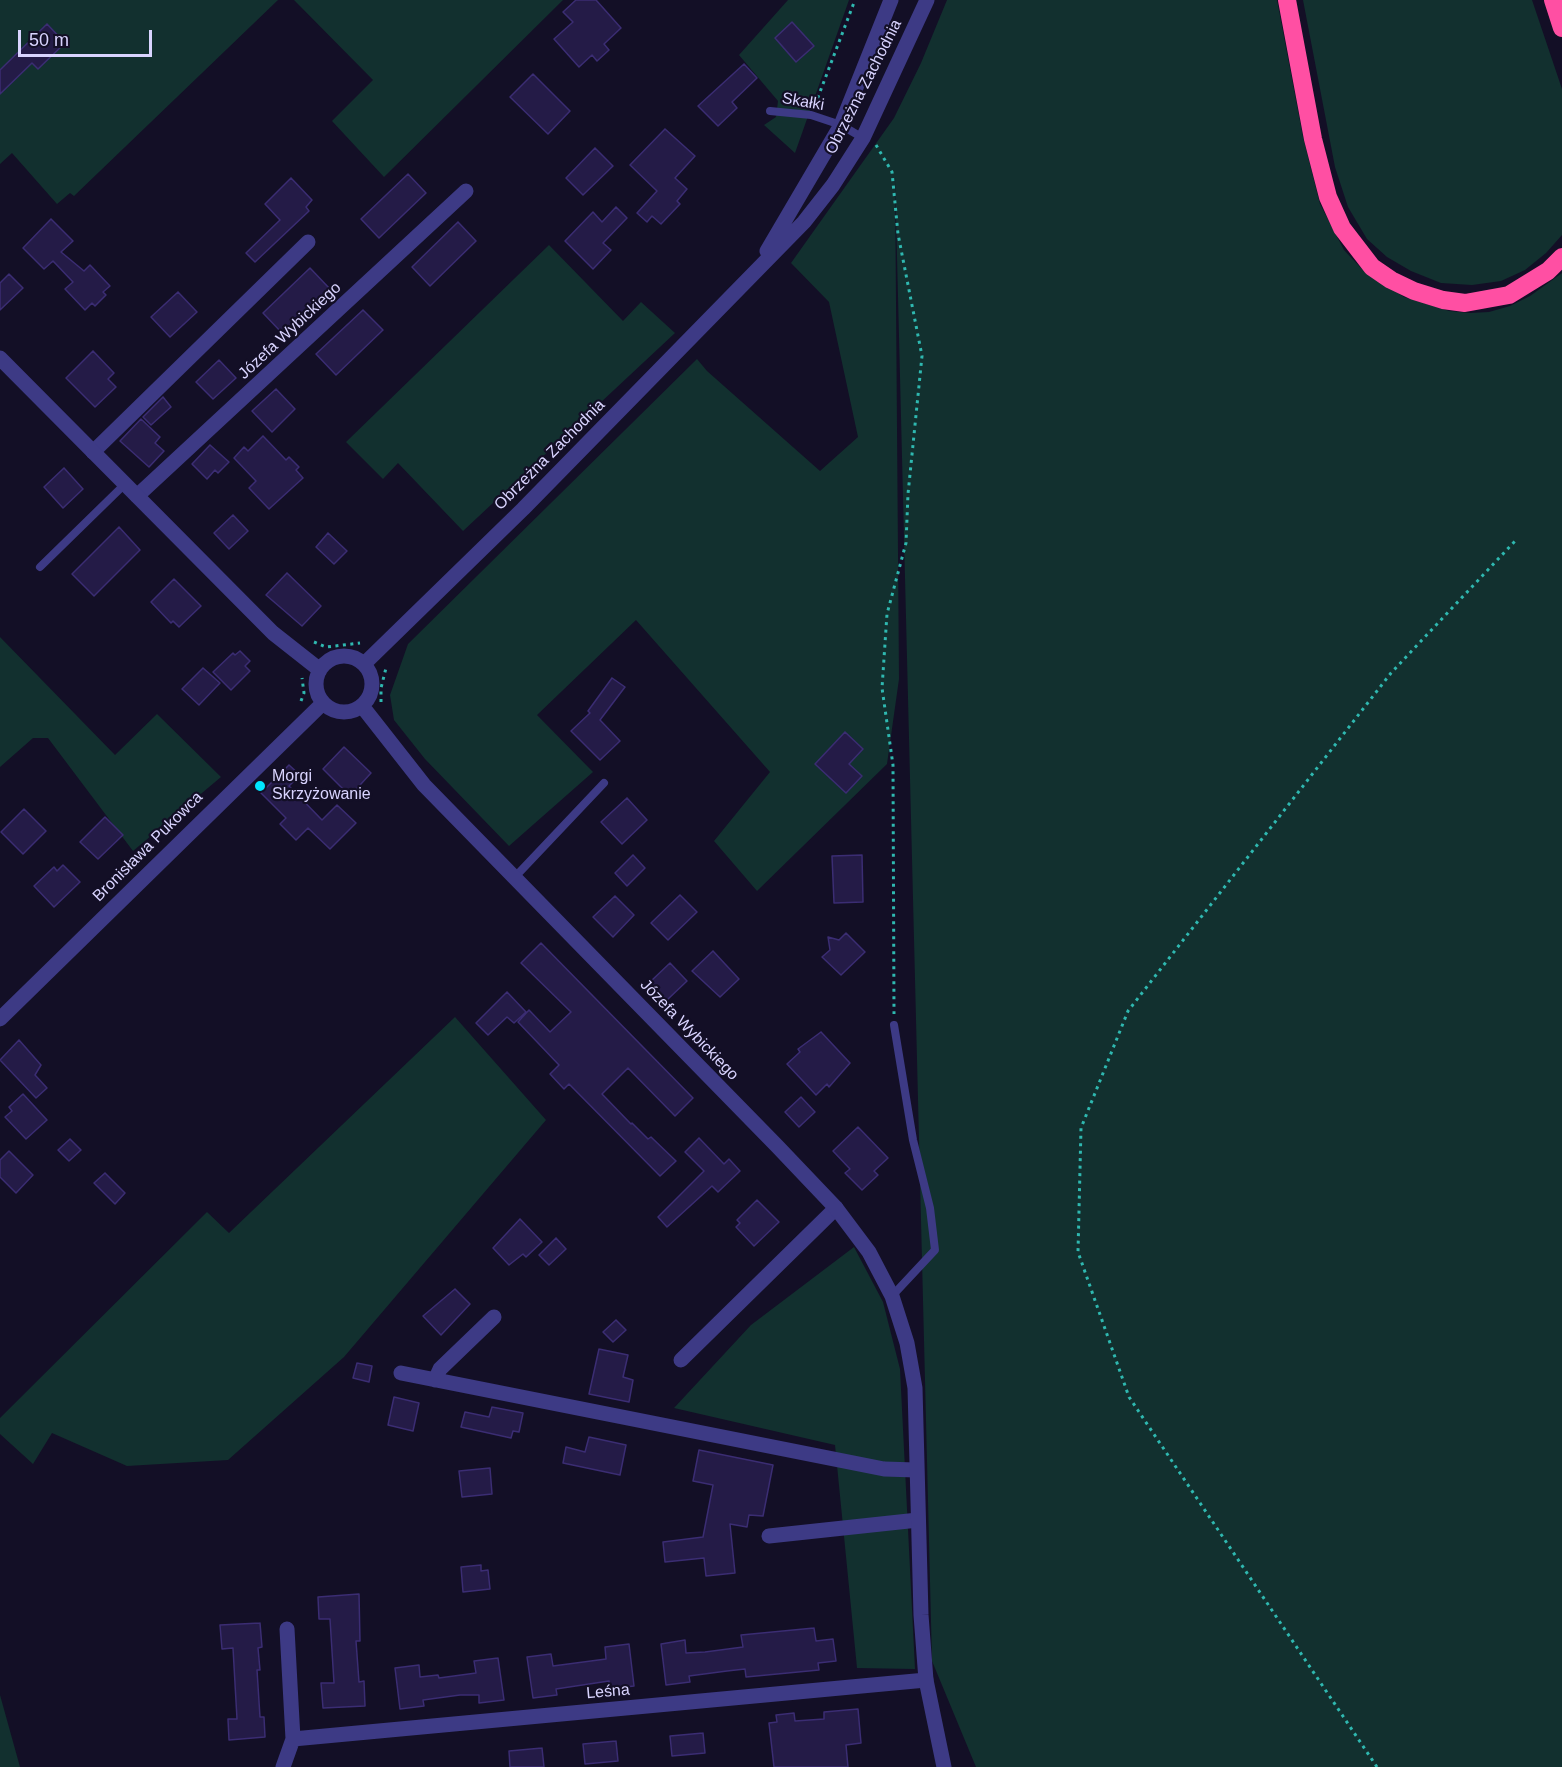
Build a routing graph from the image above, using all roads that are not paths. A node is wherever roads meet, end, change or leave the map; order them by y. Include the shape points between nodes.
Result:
1 (891, 0) edge
2 (927, 0) edge
3 (1287, 0) edge
4 (1553, 0) edge
5 (1562, 28) edge
6 (770, 111) dead end
7 (841, 125) junction
8 (863, 138) junction
9 (466, 190) dead end
10 (308, 242) dead end
11 (1562, 257) edge
12 (758, 267) junction
13 (0, 358) edge
14 (93, 452) junction
15 (125, 484) junction
16 (137, 496) junction
17 (40, 567) dead end
18 (364, 664) junction
19 (320, 670) junction
20 (323, 702) junction
21 (362, 706) junction
22 (604, 783) dead end
23 (514, 878) junction
24 (0, 1019) edge
25 (894, 1025) road end
26 (836, 1208) junction
27 (892, 1296) junction
28 (494, 1317) dead end
29 (681, 1360) dead end
30 (401, 1373) dead end
31 (435, 1380) junction
32 (916, 1470) junction
33 (918, 1520) junction
34 (769, 1536) dead end
35 (287, 1629) dead end
36 (926, 1680) junction
37 (293, 1739) junction
38 (283, 1767) edge
39 (944, 1767) edge

1 - 7 street, Obrzeżna Zachodnia
2 - 8 street, Obrzeżna Zachodnia
3 - 11 highway via 1328,197 1342,228 1372,267 1414,291 1465,303 1509,295 1548,271
4 - 5 highway
6 - 7 lane, Skałki via 811,115
7 - 8 lane, Skałki
7 - 12 street, Obrzeżna Zachodnia
8 - 12 street, Obrzeżna Zachodnia via 804,222
9 - 16 street, Józefa Wybickiego
10 - 14 street
12 - 18 street, Obrzeżna Zachodnia via 704,326
13 - 14 street
14 - 15 street
15 - 16 street
15 - 17 lane
16 - 19 street via 273,633
18 - 19 street via 353,657 340,656 328,660
18 - 21 street via 372,685
19 - 20 street via 316,681
20 - 21 street via 342,712
20 - 24 street, Bronisława Pukowca
21 - 23 street, Józefa Wybickiego via 424,785
22 - 23 lane
23 - 26 street, Józefa Wybickiego
25 - 27 lane via 935,1250
26 - 27 street, Józefa Wybickiego via 868,1252
26 - 29 street
27 - 32 street via 907,1343 915,1388
28 - 31 street via 440,1370
30 - 31 street
31 - 32 street via 884,1469
32 - 33 street
33 - 34 street
33 - 36 street
35 - 37 street
36 - 37 street, Leśna
36 - 39 street
37 - 38 street

